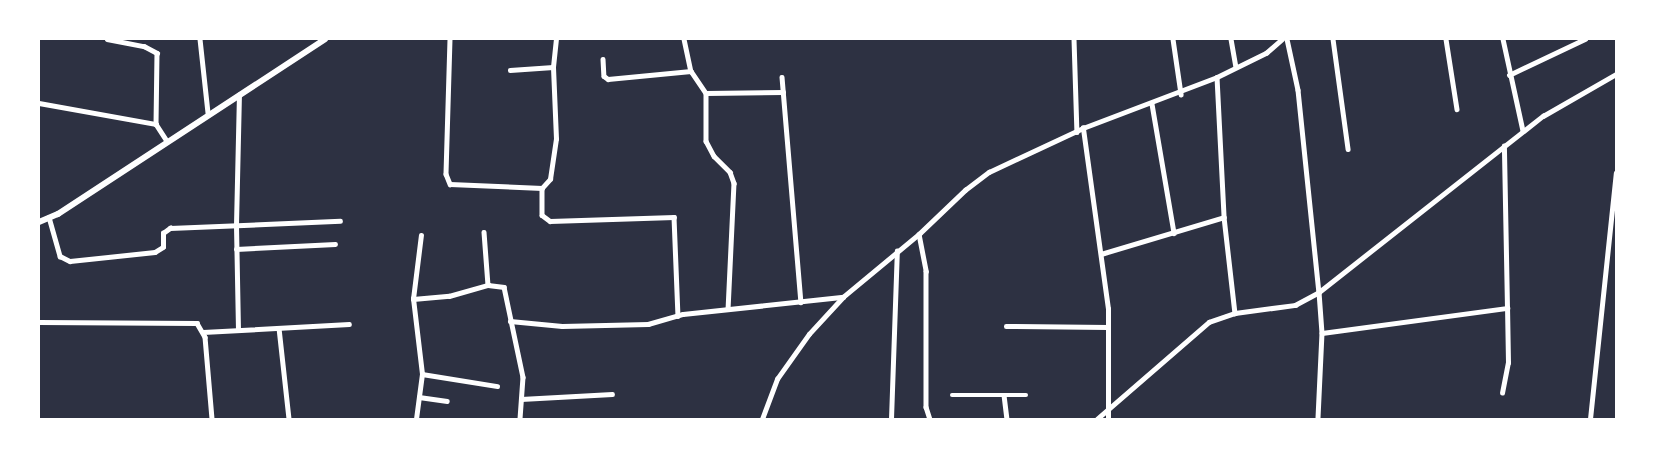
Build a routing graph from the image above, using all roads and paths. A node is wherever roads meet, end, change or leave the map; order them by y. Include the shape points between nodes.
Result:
1 (107, 39) edge
2 (200, 39) edge
3 (325, 39) edge
4 (450, 39) edge
5 (556, 39) edge
6 (684, 39) edge
7 (1074, 39) edge
8 (1173, 39) edge
9 (1231, 39) edge
10 (1282, 39) edge
11 (1287, 39) edge
12 (1334, 39) edge
13 (1446, 39) edge
14 (1503, 39) edge
15 (1585, 39) edge
16 (603, 59) dead end
17 (1236, 67) junction
18 (553, 68) junction
19 (510, 70) dead end
20 (691, 71) junction
21 (1616, 74) edge
22 (1509, 75) junction
23 (782, 77) dead end
24 (1217, 77) junction
25 (783, 92) junction
26 (706, 93) junction
27 (1181, 93) junction
28 (239, 95) junction
29 (39, 103) edge
30 (1152, 104) junction
31 (1457, 109) dead end
32 (207, 113) junction
33 (156, 124) junction
34 (1083, 129) junction
35 (1523, 131) junction
36 (1077, 132) junction
37 (167, 141) junction
38 (1504, 146) junction
39 (1348, 149) dead end
40 (1616, 173) edge
41 (542, 188) junction
42 (49, 217) junction
43 (1224, 218) junction
44 (340, 220) dead end
45 (39, 222) edge
46 (236, 225) junction
47 (484, 232) dead end
48 (1174, 233) junction
49 (919, 234) junction
50 (421, 236) dead end
51 (335, 244) dead end
52 (236, 249) junction
53 (897, 251) junction
54 (1101, 254) junction
55 (488, 285) junction
56 (1319, 292) junction
57 (843, 297) junction
58 (413, 299) junction
59 (801, 302) junction
60 (1507, 308) junction
61 (728, 309) junction
62 (1235, 313) junction
63 (678, 316) junction
64 (510, 321) junction
65 (39, 322) edge
66 (349, 324) dead end
67 (1006, 326) dead end
68 (1108, 327) junction
69 (279, 328) junction
70 (238, 330) junction
71 (203, 332) junction
72 (1322, 333) junction
73 (422, 374) junction
74 (497, 386) dead end
75 (1502, 393) dead end
76 (612, 394) dead end
77 (952, 395) dead end
78 (1004, 395) junction
79 (1026, 395) dead end
80 (419, 397) junction
81 (521, 399) junction
82 (447, 401) dead end
83 (1109, 409) junction
84 (212, 419) edge
85 (289, 419) edge
86 (416, 419) edge
87 (520, 419) edge
88 (762, 419) edge
89 (891, 419) edge
90 (930, 419) edge
91 (1007, 419) edge
92 (1097, 419) edge
93 (1108, 419) edge
94 (1318, 419) edge
95 (1590, 419) edge

1 - 33 street via 144,46 157,53
2 - 32 street
3 - 28 street
4 - 41 street via 446,174 450,184
5 - 18 street
6 - 20 street
7 - 36 street
8 - 27 street
9 - 17 street
10 - 17 street via 1266,54
11 - 56 street via 1298,90
12 - 39 street
13 - 31 street
14 - 22 street
15 - 22 street
16 - 20 street via 608,80
17 - 24 street
18 - 19 street
18 - 41 street via 556,139 550,179
20 - 26 street
21 - 35 street
22 - 35 street
23 - 25 street
24 - 27 street
24 - 43 street
25 - 26 street
25 - 59 street
26 - 61 street via 706,141 734,183
27 - 30 street
28 - 32 street
28 - 46 street
29 - 33 street
30 - 34 street
30 - 48 street
32 - 37 street
33 - 37 street
34 - 36 street
34 - 54 street
35 - 38 street
36 - 49 street via 989,172
37 - 42 street
38 - 56 street
38 - 60 street
40 - 95 street
41 - 63 street via 542,215 547,221 674,217
42 - 45 street
42 - 46 street via 60,256 70,261 155,252 163,247 163,233 170,228
43 - 48 street
43 - 62 street
44 - 46 street
46 - 52 street
47 - 55 street
48 - 54 street
49 - 53 street
49 - 90 street via 926,271 926,407
50 - 58 street
51 - 52 street
52 - 70 street
53 - 57 street
53 - 89 street
54 - 68 street
55 - 58 street via 449,296
55 - 64 street via 504,287
56 - 62 street via 1295,305
56 - 72 street
57 - 59 street
57 - 88 street via 809,334 777,379
58 - 73 street
59 - 61 street
60 - 72 street
60 - 75 street via 1508,363
61 - 63 street
62 - 83 street via 1209,322
63 - 64 street via 648,324 611,326
64 - 81 street via 523,377
65 - 71 street via 189,320
66 - 69 street
67 - 68 street
68 - 83 street
69 - 70 street
69 - 85 street
70 - 71 street
71 - 84 street
72 - 94 street
73 - 74 street
73 - 80 street
76 - 81 street
77 - 78 street
78 - 79 street
78 - 91 street
80 - 82 street
80 - 86 street
81 - 87 street
83 - 92 street
83 - 93 street

